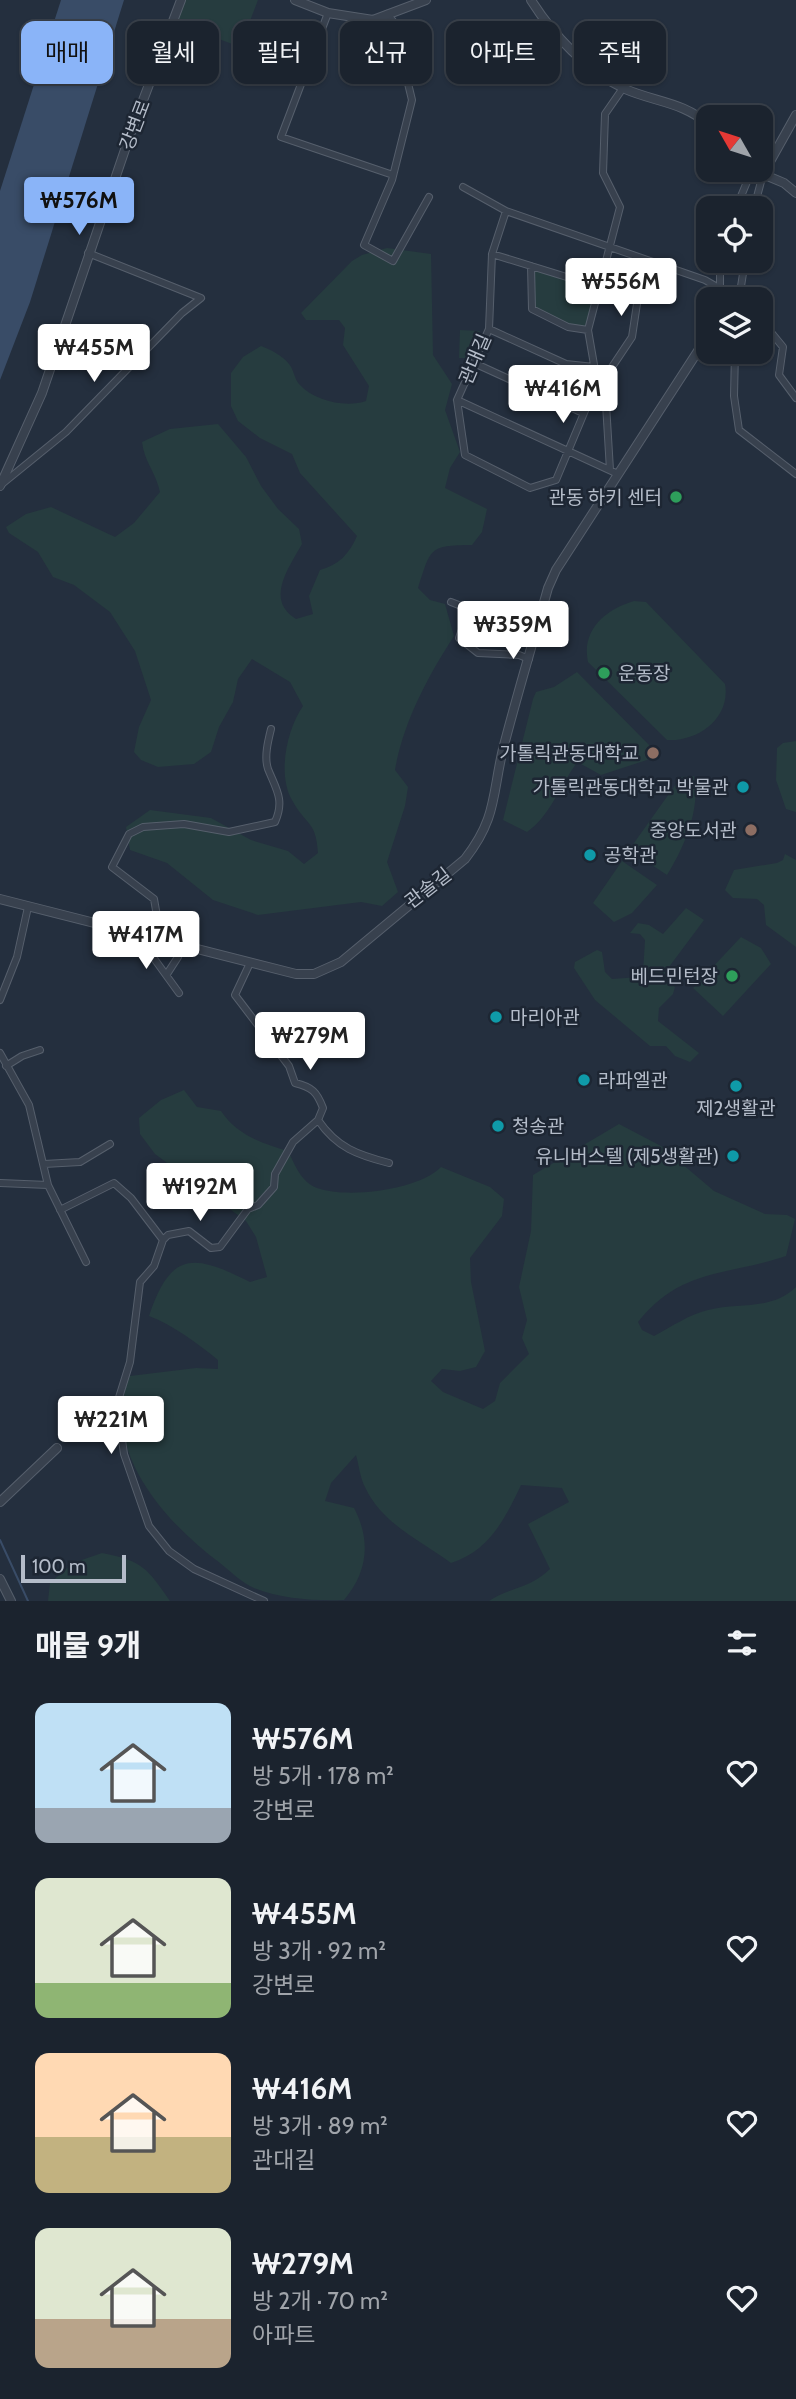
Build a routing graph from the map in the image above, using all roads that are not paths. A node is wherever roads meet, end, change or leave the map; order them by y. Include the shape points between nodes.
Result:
1 (181, 0) edge
2 (295, 0) edge
3 (426, 0) edge
4 (531, 0) edge
5 (328, 13) junction
6 (387, 14) junction
7 (623, 88) junction
8 (796, 115) edge
9 (696, 117) edge
10 (774, 156) edge
11 (394, 175) junction
12 (774, 180) edge
13 (463, 187) dead end
14 (796, 193) edge
15 (429, 197) dead end
16 (506, 211) junction
17 (609, 245) junction
18 (88, 253) junction
19 (492, 254) junction
20 (649, 263) junction
21 (531, 266) junction
22 (599, 287) junction
23 (717, 287) edge
24 (489, 329) junction
25 (588, 330) junction
26 (773, 335) edge
27 (696, 353) edge
28 (474, 363) junction
29 (735, 364) edge
30 (594, 367) junction
31 (598, 382) junction
32 (796, 398) edge
33 (457, 400) junction
34 (583, 412) junction
35 (566, 452) junction
36 (614, 472) junction
37 (796, 474) edge
38 (0, 485) edge
39 (451, 602) dead end
40 (529, 659) junction
41 (271, 729) dead end
42 (0, 899) edge
43 (27, 907) junction
44 (138, 935) junction
45 (152, 939) junction
46 (181, 947) junction
47 (250, 963) junction
48 (167, 974) junction
49 (179, 993) dead end
50 (0, 1000) edge
51 (40, 1050) dead end
52 (0, 1053) edge
53 (6, 1066) junction
54 (318, 1120) junction
55 (110, 1144) dead end
56 (389, 1163) dead end
57 (44, 1164) junction
58 (0, 1183) edge
59 (48, 1185) junction
60 (60, 1210) junction
61 (163, 1240) junction
62 (86, 1262) dead end
63 (57, 1448) dead end
64 (0, 1502) edge
65 (0, 1579) edge
66 (11, 1601) edge
67 (264, 1601) edge

1 - 18 street, 강변로
2 - 5 street
3 - 6 street
4 - 7 street via 556,34
5 - 6 street via 373,20
5 - 11 street via 281,137
6 - 11 street via 393,21 412,100
7 - 9 street via 673,102
7 - 17 street via 605,114 603,173 620,207
8 - 10 street
11 - 15 street via 364,245 393,261
12 - 14 street
13 - 16 street
16 - 17 street
16 - 19 street, 관대길
17 - 20 street
17 - 22 street
18 - 38 street, 강변로 via 42,393
18 - 38 street via 201,298 66,432
19 - 21 street
19 - 24 street, 관대길
20 - 23 street
20 - 31 street, 관대길 via 632,337
21 - 22 street
21 - 25 street via 532,309 568,327
22 - 25 street
24 - 28 street, 관대길
24 - 30 street via 566,363
25 - 30 street
26 - 32 street via 783,347 779,374
27 - 36 street, 관솔길
28 - 33 street, 관대길
28 - 34 street
29 - 37 street via 738,430
30 - 31 street
31 - 34 street, 관대길
31 - 36 street via 606,404
33 - 35 street
33 - 35 street, 관대길 via 464,455 489,469 530,488 556,480
34 - 35 street, 관대길
35 - 36 street
36 - 40 street, 관솔길 via 556,570
39 - 40 street via 469,609 459,638 478,653
40 - 47 street, 관솔길 via 487,827 465,859 328,969 296,974
41 - 45 street via 267,767 277,783 282,808 275,822 241,831 184,824 143,827 129,834 112,867 154,899
42 - 43 street, 관솔길
43 - 44 street, 관솔길
43 - 50 street via 17,957
44 - 45 street, 관솔길
44 - 48 street
45 - 46 street, 관솔길
46 - 47 street, 관솔길
46 - 48 street
47 - 54 street via 235,995 289,1066 295,1083 310,1086 318,1096 323,1108
48 - 49 street
51 - 53 street
52 - 53 street
53 - 57 street via 29,1105
54 - 56 street via 353,1154
54 - 61 street via 293,1142 275,1174 274,1187 258,1205 247,1209 220,1247 211,1248 189,1231
55 - 57 street via 80,1163
57 - 59 street
58 - 59 street
59 - 60 street
60 - 61 street via 114,1183
60 - 62 street
61 - 67 street via 154,1266 141,1282 130,1362 117,1404 124,1454 149,1525 169,1552 194,1569
63 - 64 street
65 - 66 street

